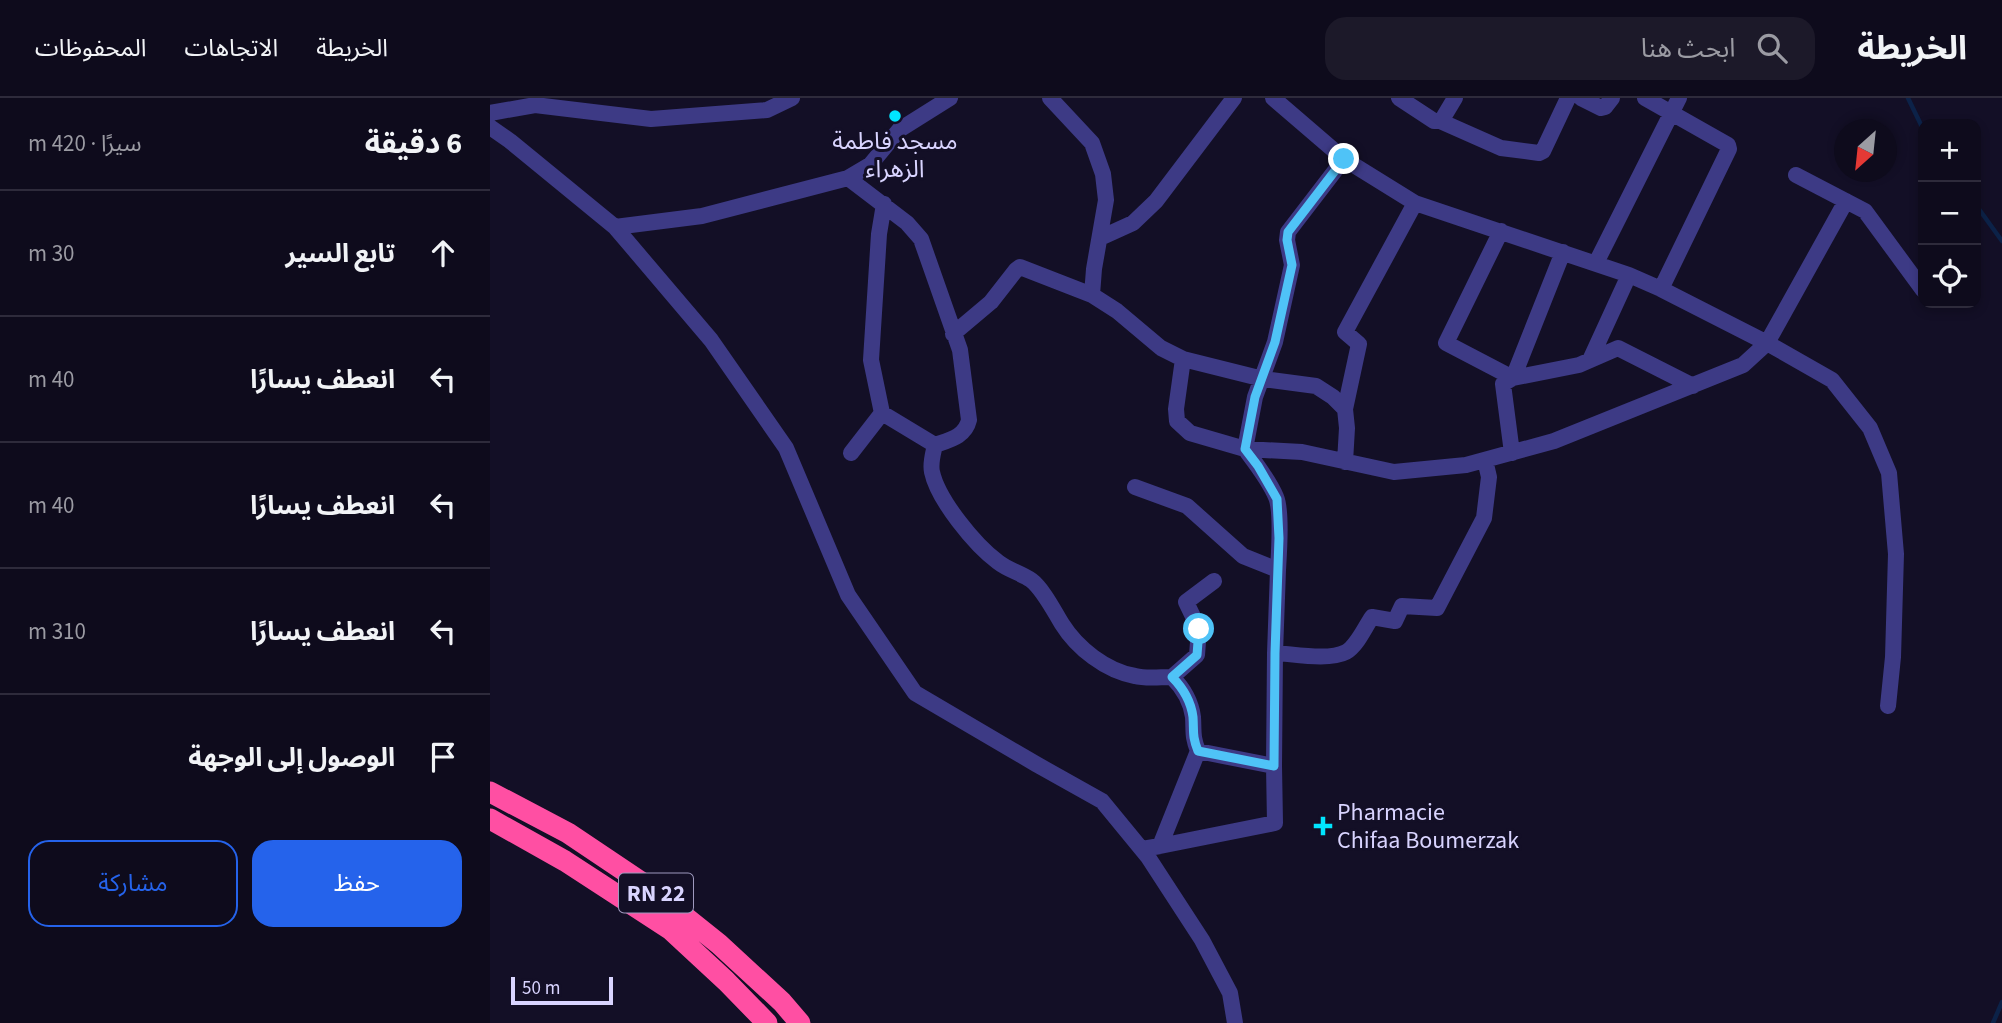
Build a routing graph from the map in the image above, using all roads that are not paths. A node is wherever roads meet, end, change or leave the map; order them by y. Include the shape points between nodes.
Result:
1 (792, 98) edge
2 (950, 98) edge
3 (1050, 98) edge
4 (1234, 98) edge
5 (1273, 98) edge
6 (1399, 98) edge
7 (1455, 98) edge
8 (1567, 98) edge
9 (1581, 98) edge
10 (1612, 98) edge
11 (1645, 98) edge
12 (1675, 105) edge
13 (490, 113) edge
14 (1440, 121) junction
15 (490, 127) edge
16 (1344, 159) junction
17 (1796, 175) dead end
18 (848, 178) junction
19 (1846, 201) junction
20 (1415, 203) junction
21 (884, 204) junction
22 (615, 228) junction
23 (1501, 231) junction
24 (1100, 238) junction
25 (1563, 253) junction
26 (1596, 263) junction
27 (1629, 275) junction
28 (1918, 283) edge
29 (1661, 289) junction
30 (1091, 295) junction
31 (953, 334) junction
32 (1767, 343) junction
33 (1183, 359) junction
34 (1590, 360) junction
35 (1513, 378) junction
36 (1263, 379) junction
37 (1693, 386) junction
38 (1345, 409) junction
39 (882, 413) junction
40 (935, 445) junction
41 (1245, 449) junction
42 (851, 453) dead end
43 (1512, 453) junction
44 (1485, 460) junction
45 (1345, 462) junction
46 (1135, 487) dead end
47 (1279, 570) junction
48 (1214, 581) dead end
49 (1275, 653) junction
50 (1172, 677) junction
51 (1888, 706) dead end
52 (1198, 751) junction
53 (1274, 766) junction
54 (490, 792) edge
55 (490, 819) edge
56 (1160, 846) junction
57 (1142, 849) junction
58 (767, 1023) edge
59 (800, 1023) edge
60 (1235, 1023) edge

1 - 13 street via 767,110 651,119 535,105
2 - 18 street via 899,130 870,165
3 - 24 street via 1092,143 1106,200
4 - 24 street via 1156,201 1133,223
5 - 16 street
6 - 14 street
7 - 14 street
8 - 14 street via 1539,153 1501,148
9 - 10 street via 1601,108
11 - 12 street
12 - 26 street
12 - 29 street via 1729,149
15 - 22 street
16 - 20 street
16 - 36 street via 1288,232 1292,265
17 - 19 street
18 - 21 street
18 - 22 street via 702,216
19 - 28 street via 1865,211
19 - 32 street
20 - 23 street
20 - 38 street via 1345,332 1359,344
21 - 31 street via 920,239
21 - 39 street via 871,360
22 - 57 street via 711,340 786,448 848,595 915,693 1102,801
23 - 25 street
23 - 35 street via 1446,343
24 - 30 street
25 - 26 street
25 - 35 street
26 - 27 street
27 - 29 street
27 - 34 street
29 - 32 street
30 - 31 street via 1020,267 991,302
30 - 33 street via 1161,348
31 - 40 street via 960,351 968,427 954,439
32 - 37 street via 1743,365
32 - 51 street via 1832,380 1870,428 1889,473 1896,554
33 - 36 street
33 - 41 street via 1177,421 1190,433
34 - 35 street
34 - 37 street via 1618,348
35 - 43 street via 1503,384
36 - 38 street via 1316,386
36 - 41 street
37 - 43 street via 1555,441
38 - 45 street
39 - 40 street
39 - 42 street
40 - 50 street via 932,474 949,508 999,563 1032,581 1082,649 1134,676
41 - 45 street via 1302,452
41 - 47 street via 1277,499
43 - 44 street
44 - 45 street via 1394,472
44 - 49 street via 1489,477 1484,518 1437,608 1402,606 1395,621 1372,617 1347,652 1330,656
46 - 47 street via 1187,506 1243,556
47 - 49 street
48 - 50 street via 1186,602 1199,629 1197,655
49 - 53 street
50 - 52 street via 1183,688
52 - 53 street
52 - 56 street
53 - 56 street via 1275,823
54 - 59 highway, RN 22 via 568,833 644,884 719,944
55 - 58 highway, RN 22 via 671,930
56 - 57 street
57 - 60 street via 1202,940 1230,993

